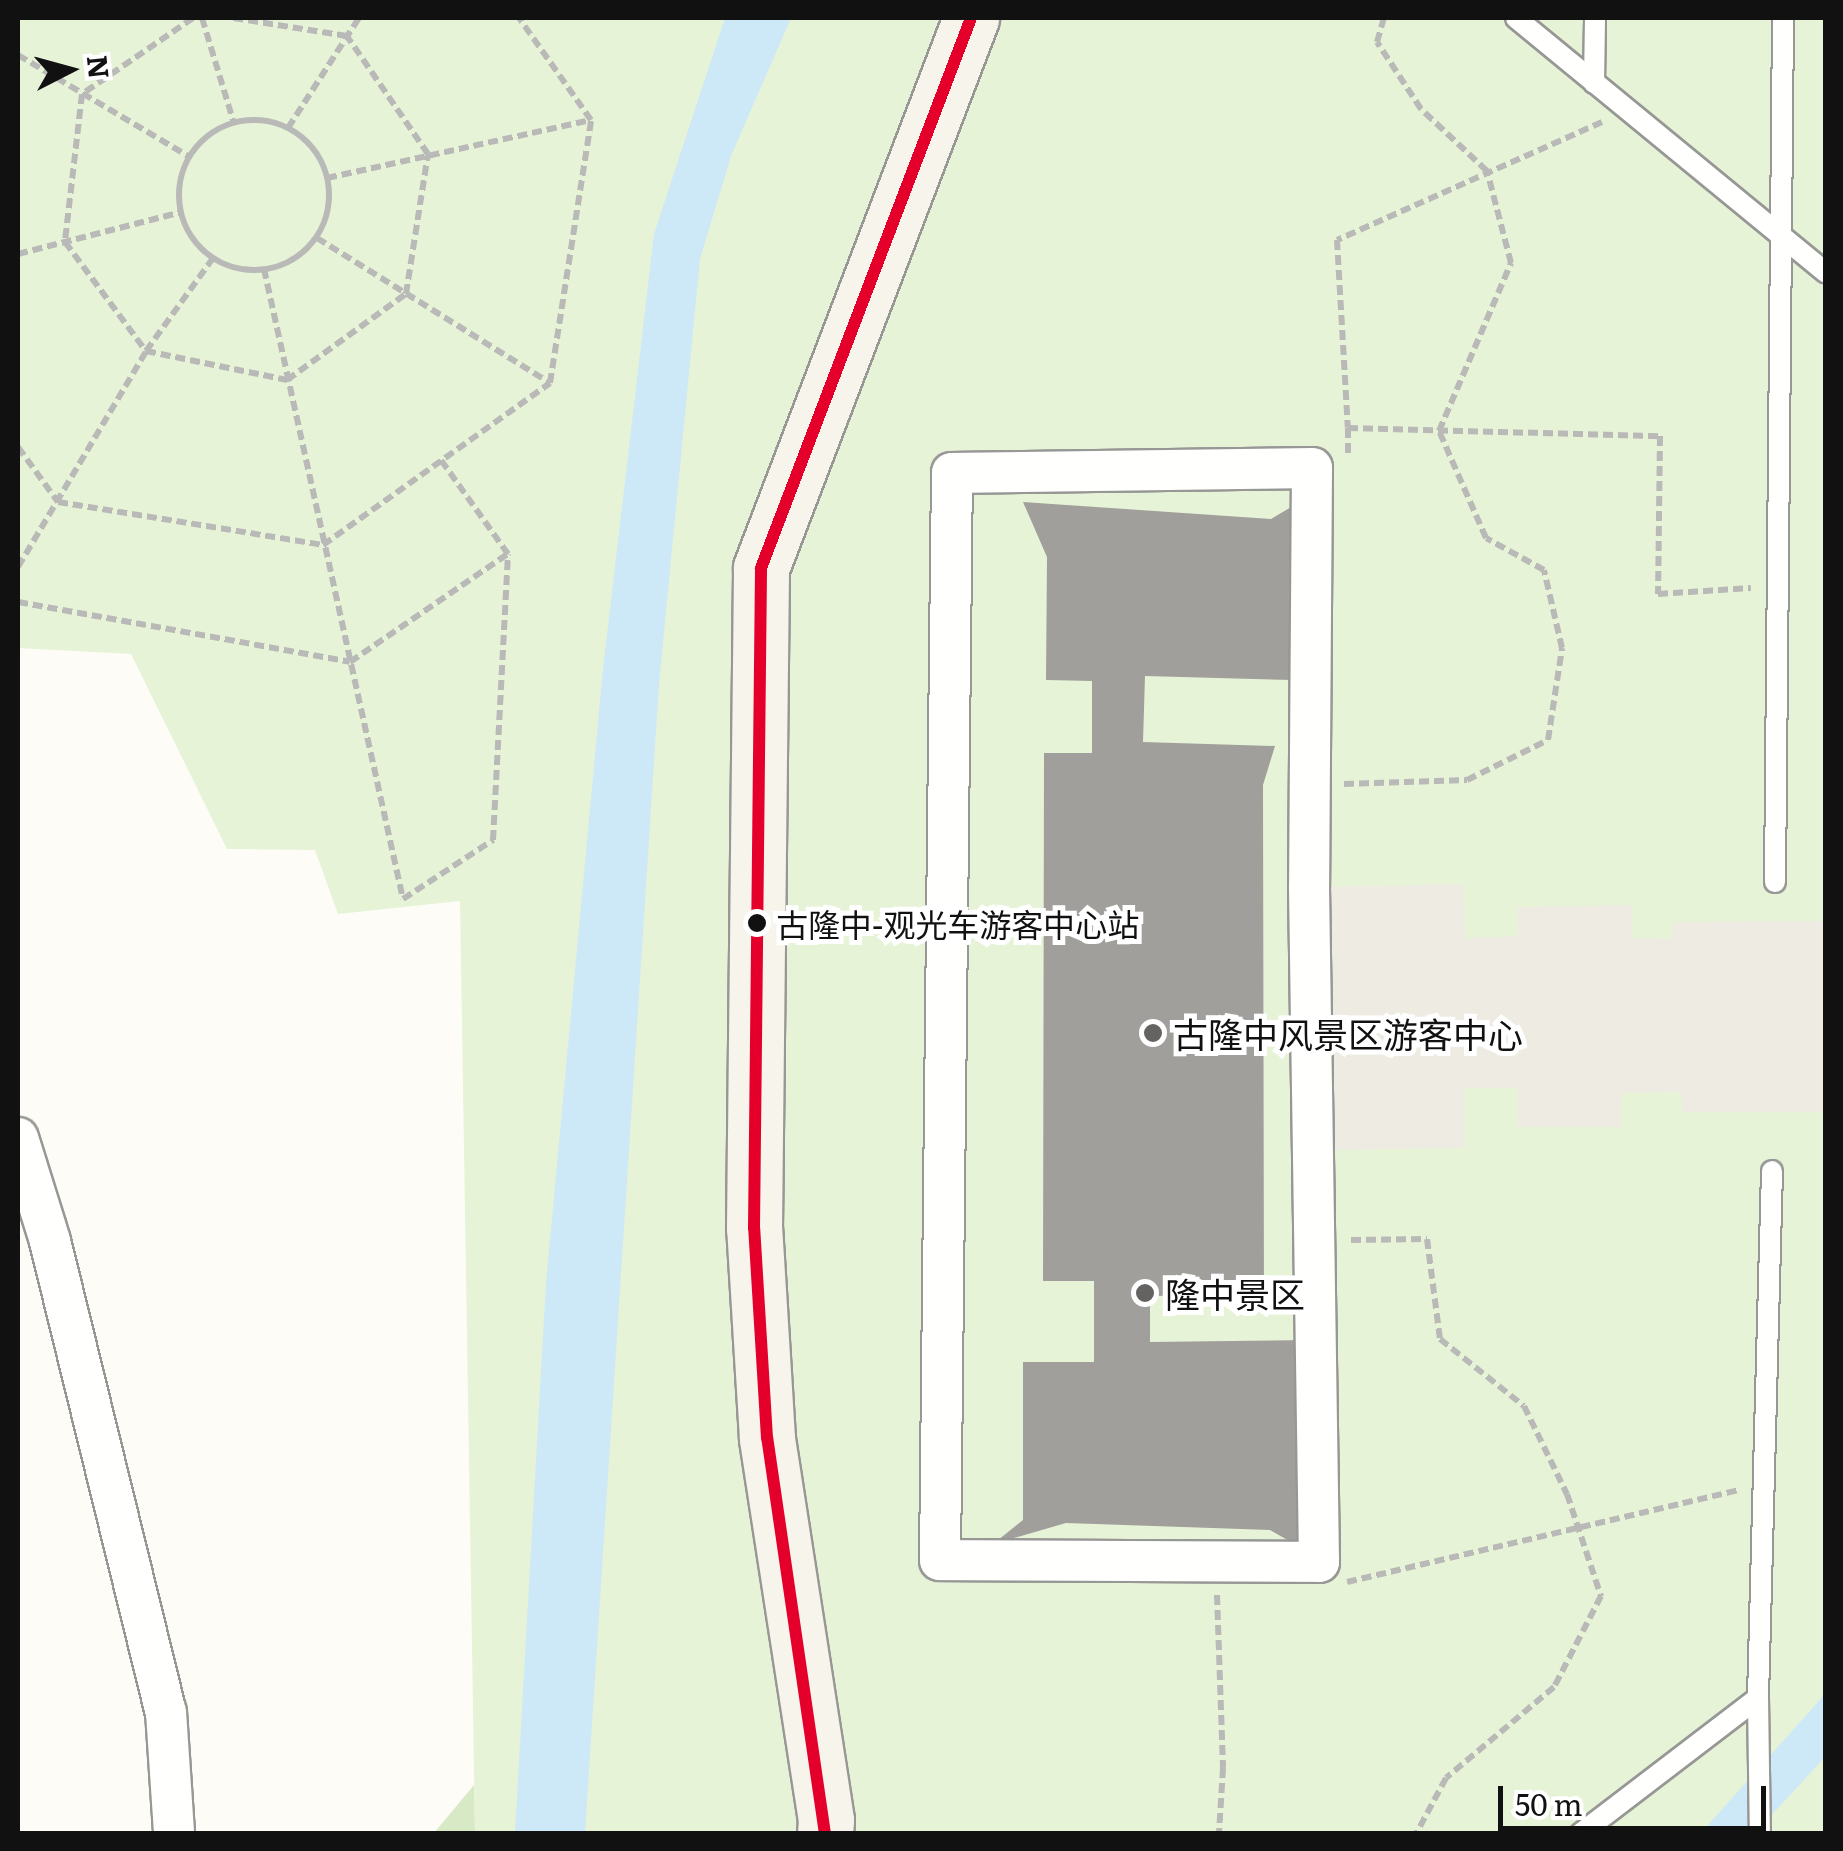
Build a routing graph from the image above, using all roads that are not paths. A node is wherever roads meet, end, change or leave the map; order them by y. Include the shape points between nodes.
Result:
1 (1516, 18) edge
2 (1595, 18) edge
3 (1783, 18) edge
4 (972, 19) edge
5 (1594, 82) junction
6 (1781, 238) junction
7 (1826, 273) edge
8 (1775, 882) dead end
9 (18, 1138) edge
10 (1772, 1172) dead end
11 (1216, 1562) joint
12 (1758, 1698) junction
13 (174, 1834) edge
14 (825, 1834) edge
15 (1580, 1834) edge
16 (1760, 1834) edge

1 - 5 lane
2 - 5 lane
3 - 6 lane
4 - 14 street via 760,568 754,1228 767,1438
5 - 6 lane
6 - 7 lane
6 - 8 lane
9 - 13 street via 50,1242 166,1712
10 - 12 lane
11 - 11 street via 1319,1562 1309,887 1312,468 952,473 940,1560
12 - 15 lane
12 - 16 lane

